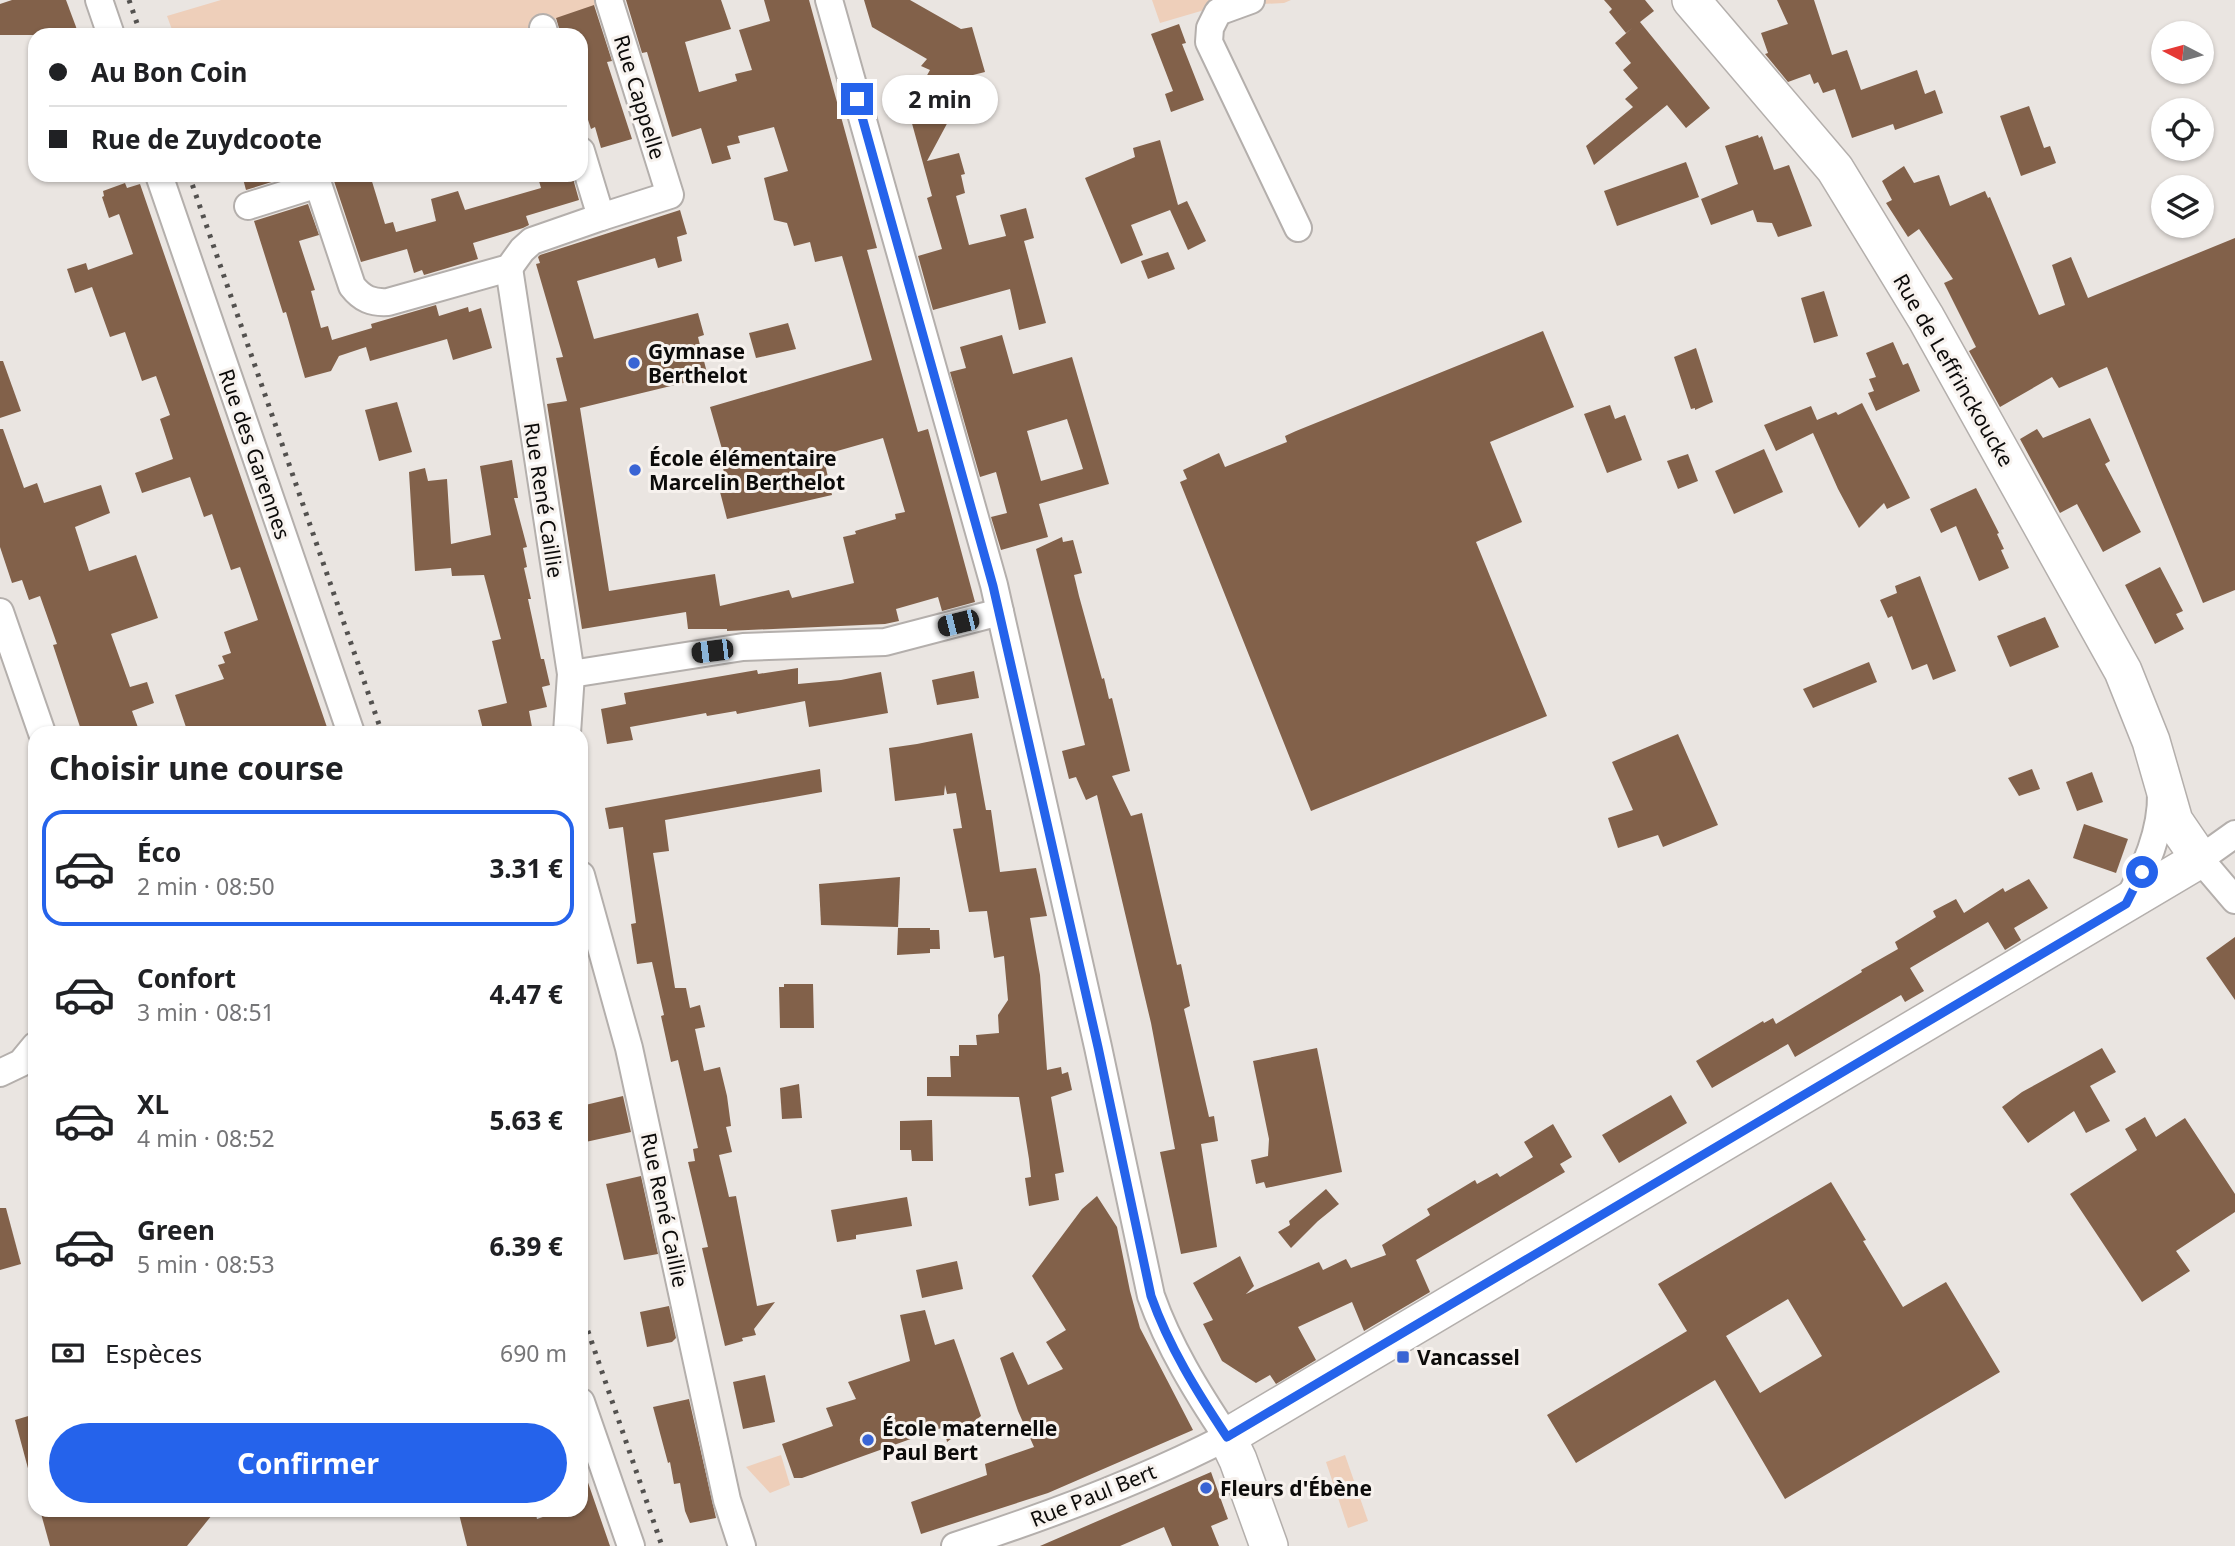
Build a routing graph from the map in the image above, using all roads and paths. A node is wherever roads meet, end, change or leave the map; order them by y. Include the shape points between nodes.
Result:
1 (99, 0) edge
2 (609, 0) edge
3 (829, 0) edge
4 (1251, 0) edge
5 (1691, 0) edge
6 (109, 28) edge
7 (588, 174) edge
8 (161, 182) edge
9 (311, 182) edge
10 (317, 182) edge
11 (248, 206) dead end
12 (601, 217) junction
13 (1298, 228) dead end
14 (509, 268) junction
15 (0, 612) edge
16 (1000, 612) junction
17 (571, 674) junction
18 (40, 726) edge
19 (349, 726) edge
20 (567, 726) edge
21 (2161, 774) junction
22 (2235, 834) edge
23 (2200, 859) junction
24 (588, 900) edge
25 (2235, 900) edge
26 (2126, 904) junction
27 (28, 1054) edge
28 (0, 1073) edge
29 (588, 1422) edge
30 (1227, 1437) junction
31 (631, 1546) edge
32 (742, 1546) edge
33 (955, 1546) edge
34 (1269, 1546) edge

1 - 6 street
2 - 12 street, Rue Cappelle via 670,195
3 - 16 street
4 - 13 street via 1218,12 1209,42
5 - 21 street, Rue de Leffrinckoucke via 1855,199 2113,653
7 - 12 street
8 - 19 street, Rue des Garennes
9 - 11 street
10 - 14 street via 349,280 367,299 388,302
12 - 14 street via 532,241
14 - 17 street, Rue René Caillie
15 - 18 street
16 - 17 street via 885,642 743,647
16 - 30 street via 1151,1296 1190,1380
17 - 20 street, Rue René Caillie
21 - 23 street, Rue de Leffrinckoucke via 2174,821
21 - 26 street, Rue de Leffrinckoucke via 2156,834
22 - 23 street
23 - 25 street
23 - 26 street
24 - 32 street, Rue René Caillie via 629,1048 727,1500
26 - 30 street
27 - 28 street
29 - 31 street
30 - 33 street, Rue Paul Bert via 1055,1513
30 - 34 street

